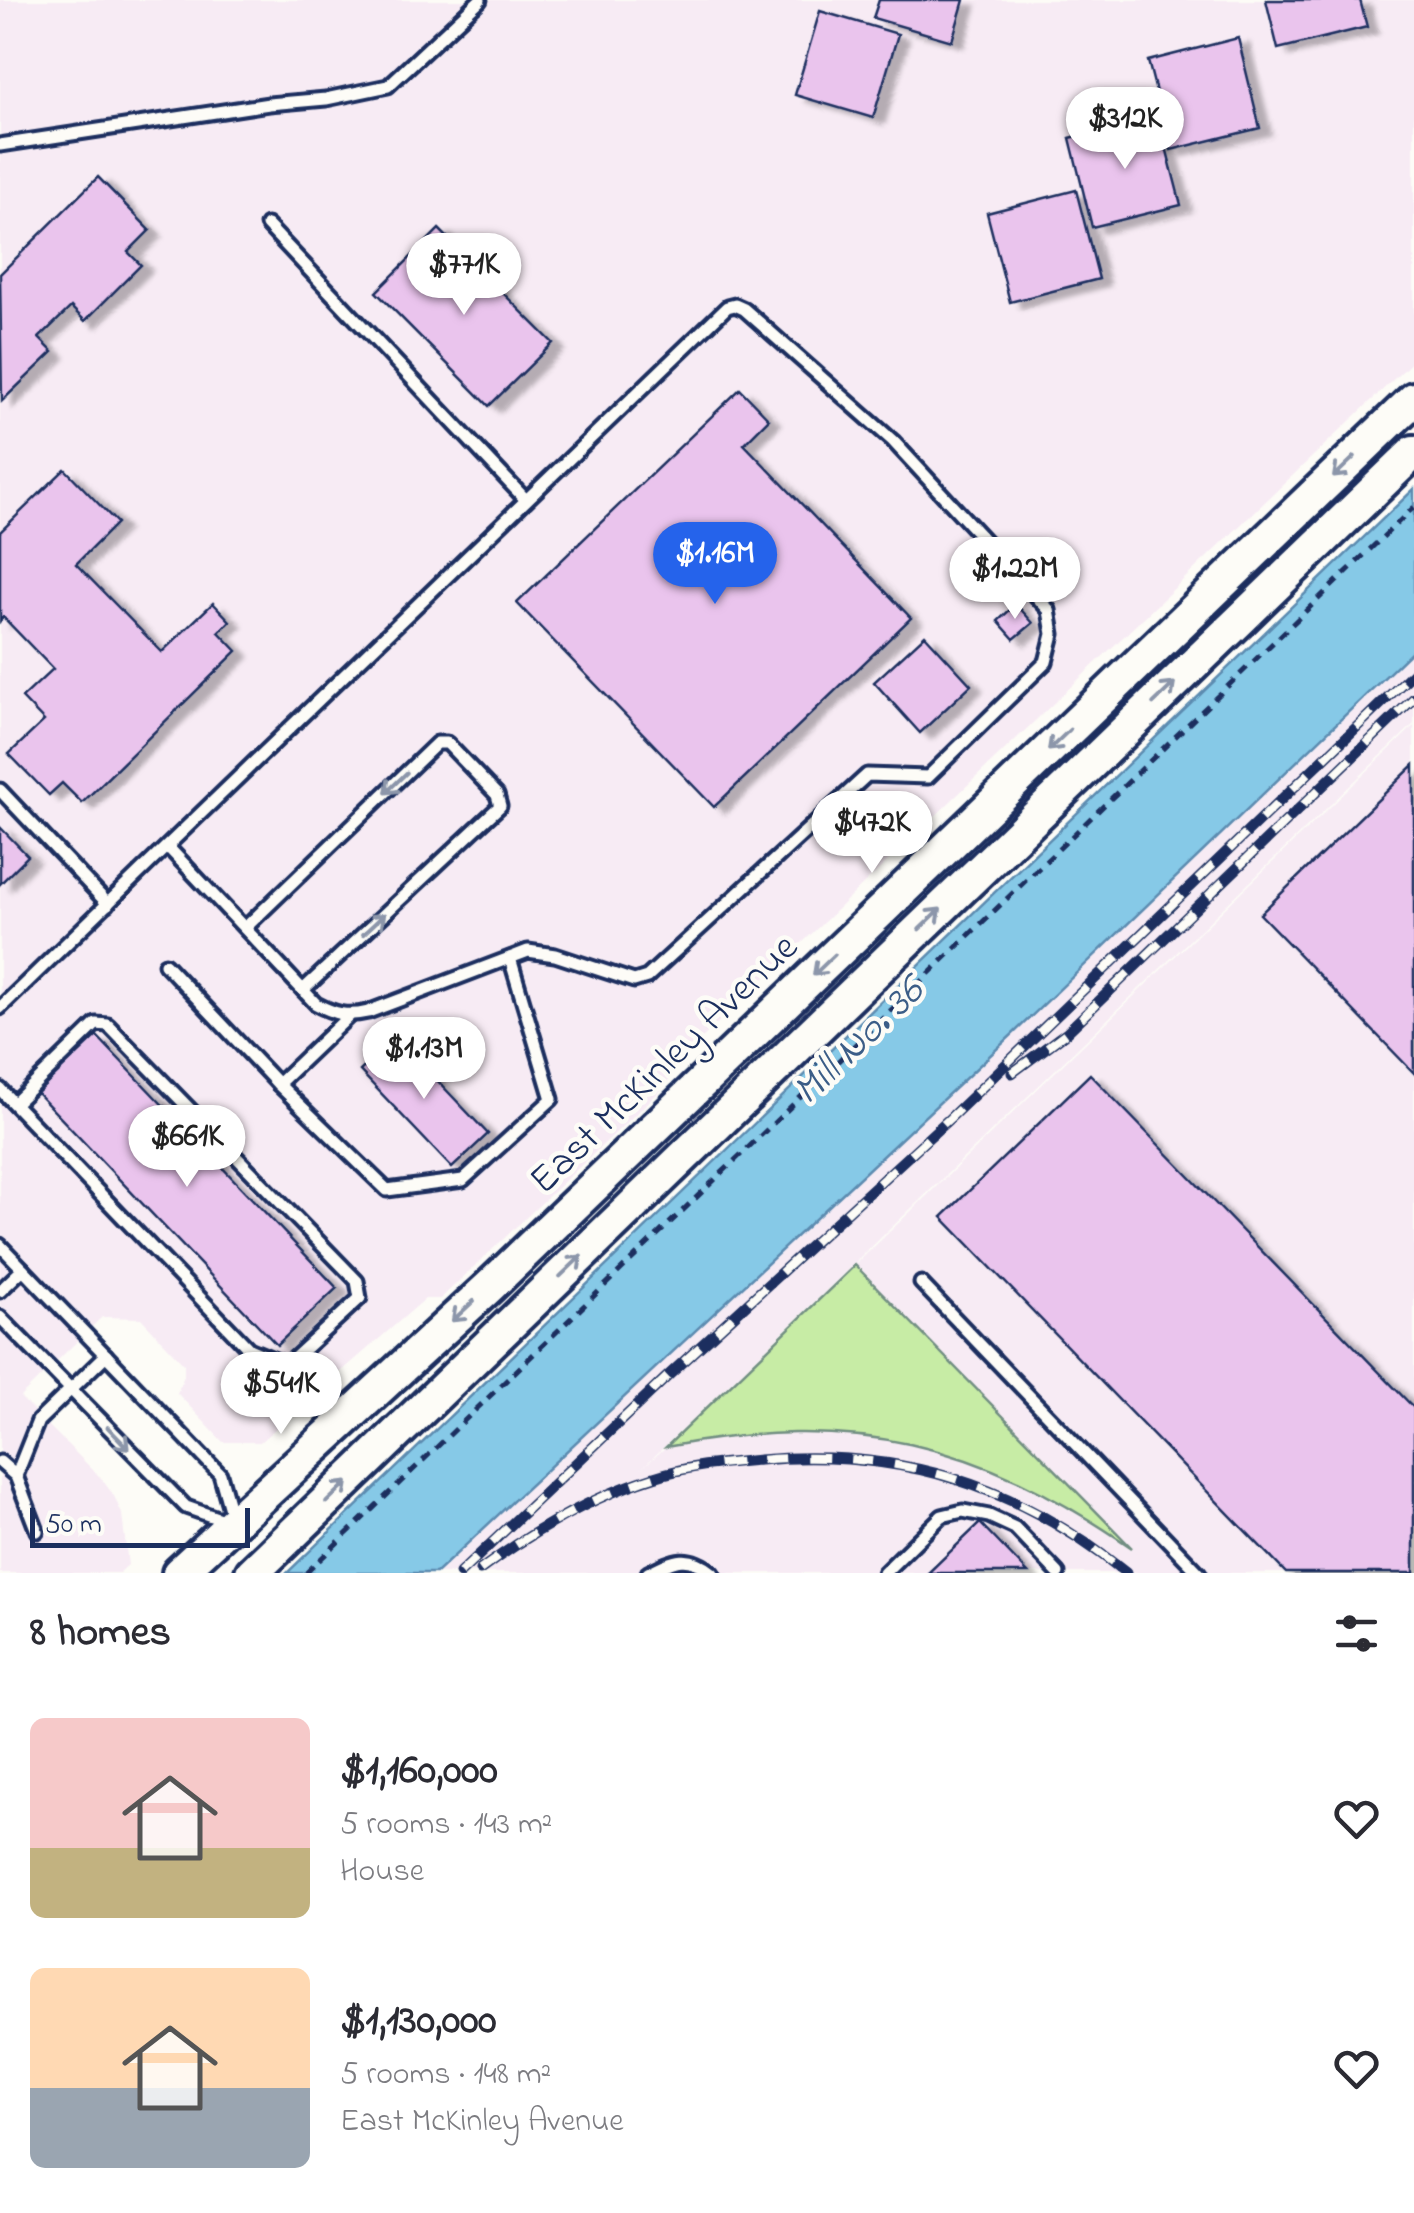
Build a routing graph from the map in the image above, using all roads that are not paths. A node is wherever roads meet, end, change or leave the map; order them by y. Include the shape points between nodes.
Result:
1 (480, 0) edge
2 (0, 144) edge
3 (268, 225) dead end
4 (1414, 399) edge
5 (1414, 452) edge
6 (526, 500) junction
7 (0, 790) edge
8 (167, 846) junction
9 (108, 904) junction
10 (244, 928) junction
11 (510, 958) junction
12 (165, 964) dead end
13 (303, 990) junction
14 (0, 1008) edge
15 (349, 1016) junction
16 (278, 1084) junction
17 (0, 1089) edge
18 (14, 1104) junction
19 (0, 1245) edge
20 (23, 1269) junction
21 (921, 1283) dead end
22 (0, 1291) edge
23 (0, 1317) edge
24 (106, 1355) junction
25 (70, 1390) junction
26 (0, 1462) edge
27 (16, 1476) junction
28 (234, 1524) junction
29 (37, 1531) dead end
30 (260, 1566) edge
31 (179, 1573) edge
32 (648, 1573) edge
33 (713, 1573) edge
34 (884, 1573) edge
35 (1058, 1573) edge
36 (1199, 1573) edge

1 - 2 lane via 388,86
3 - 6 lane
4 -> 28 main road, East McKinley Avenue
30 -> 5 main road, East McKinley Avenue
6 - 8 lane
6 - 11 lane via 735,305 893,441 1049,610 1053,634 1046,662 928,777 867,775 646,977 634,981 528,951
7 - 9 lane
8 - 9 lane
8 - 10 lane
9 - 14 lane
10 - 13 lane
13 -> 10 lane via 500,806 498,794 447,743 437,743
11 - 15 lane
11 - 16 lane via 552,1100 464,1180 386,1190
12 - 16 lane
13 - 15 lane via 316,1004
15 - 16 lane
17 - 18 lane
18 - 18 lane via 249,1350 288,1365 360,1298 357,1280 108,1025 96,1024
19 - 20 lane
20 - 22 lane
20 - 24 lane
21 - 36 lane
23 - 25 lane
24 - 25 lane
24 - 28 lane via 220,1474
25 - 27 lane via 38,1421
25 -> 28 lane via 186,1507
26 - 27 lane
27 - 29 lane
28 - 30 main road
28 - 31 main road, East McKinley Avenue
32 - 33 lane via 672,1560 698,1561
34 - 35 lane via 942,1516 963,1511 1014,1528

